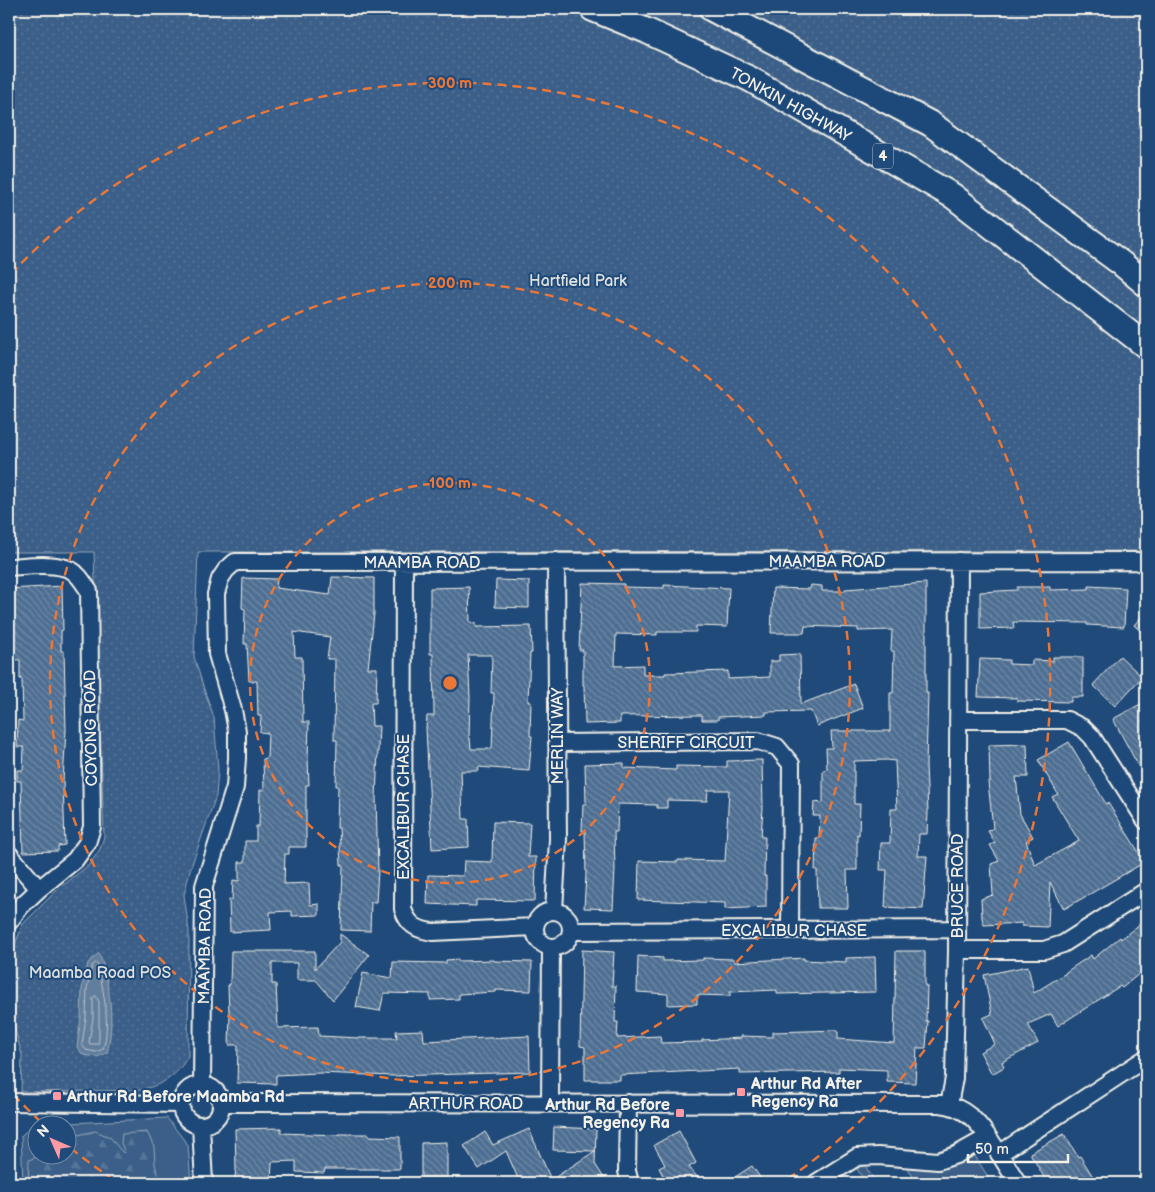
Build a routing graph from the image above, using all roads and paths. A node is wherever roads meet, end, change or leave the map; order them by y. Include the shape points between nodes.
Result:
1 (593, 9) edge
2 (712, 9) edge
3 (1146, 284) edge
4 (1146, 346) edge
5 (556, 561) junction
6 (959, 561) junction
7 (404, 562) junction
8 (1146, 565) edge
9 (9, 567) edge
10 (958, 720) junction
11 (557, 743) junction
12 (1146, 821) edge
13 (9, 854) edge
14 (39, 888) junction
15 (1146, 891) edge
16 (554, 911) junction
17 (9, 922) edge
18 (534, 927) junction
19 (957, 929) junction
20 (790, 930) junction
21 (571, 931) junction
22 (551, 947) junction
23 (957, 950) junction
24 (1146, 1058) edge
25 (202, 1085) junction
26 (9, 1102) edge
27 (222, 1103) junction
28 (550, 1103) junction
29 (628, 1103) junction
30 (181, 1104) junction
31 (949, 1105) junction
32 (201, 1126) junction
33 (988, 1137) junction
34 (999, 1154) junction
35 (204, 1183) edge
36 (630, 1183) edge
37 (816, 1183) edge
38 (1018, 1183) edge

1 - 4 highway, TONKIN HIGHWAY / 4 via 750,79 953,196
2 - 3 highway via 931,124
5 - 6 street, MAAMBA ROAD
5 - 7 street, MAAMBA ROAD
5 - 11 street, MERLIN WAY
6 - 8 street, MAAMBA ROAD via 1136,561
6 - 10 street, BRUCE ROAD
7 - 18 street, EXCALIBUR CHASE via 403,909 406,918 411,925 433,932
7 - 25 street, MAAMBA ROAD via 235,562 220,578 216,594 217,654 234,710 237,758 235,787 204,886
9 - 14 street, COYONG ROAD via 56,566 72,570 89,591 92,827 87,844 75,860
10 - 12 street via 1066,720 1083,728
10 - 19 street, BRUCE ROAD
11 - 16 street, MERLIN WAY via 558,839
11 - 20 street, SHERIFF CIRCUIT via 758,741 777,747 790,764
13 - 14 street
14 - 17 street, COYONG ROAD
15 - 23 street via 1064,944 1044,950
16 - 18 street via 541,915
16 - 21 street via 566,917
18 - 22 street via 539,940
19 - 20 street, EXCALIBUR CHASE
19 - 23 street, BRUCE ROAD
20 - 21 street, EXCALIBUR CHASE
21 - 22 street via 564,942
22 - 28 street
23 - 31 street, BRUCE ROAD via 954,1078
24 - 34 street
25 - 27 street via 217,1092
25 - 30 street via 185,1092
26 - 30 street
27 - 28 street, ARTHUR ROAD
27 - 32 street via 218,1116
28 - 29 street, ARTHUR ROAD
29 - 31 street, ARTHUR ROAD
29 - 36 street via 627,1171
30 - 32 street via 184,1117
31 - 33 street via 971,1116
32 - 35 street
33 - 34 street
33 - 37 street via 938,1161 857,1157
34 - 38 street

